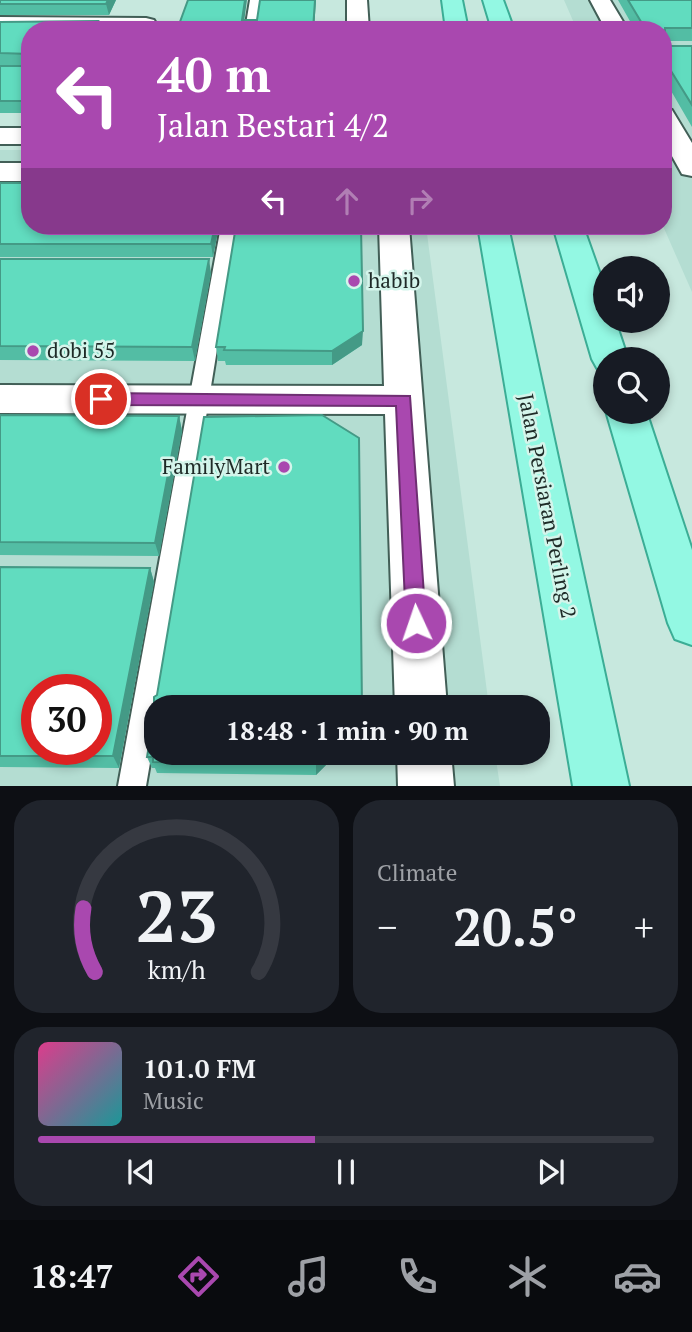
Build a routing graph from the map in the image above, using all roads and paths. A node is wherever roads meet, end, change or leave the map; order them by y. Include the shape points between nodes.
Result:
1 (157, 0) edge
2 (255, 0) edge
3 (357, 0) edge
4 (452, 0) edge
5 (494, 0) edge
6 (600, 0) edge
7 (148, 21) edge
8 (252, 21) edge
9 (358, 21) edge
10 (456, 21) edge
11 (500, 21) edge
12 (612, 21) edge
13 (0, 24) edge
14 (21, 24) edge
15 (672, 131) edge
16 (0, 136) edge
17 (21, 136) edge
18 (692, 168) edge
19 (0, 172) edge
20 (21, 172) edge
21 (226, 235) edge
22 (395, 235) edge
23 (495, 235) edge
24 (571, 235) edge
25 (606, 347) edge
26 (0, 399) edge
27 (201, 400) junction
28 (404, 400) junction
29 (630, 424) edge
30 (144, 569) edge
31 (171, 569) junction
32 (691, 618) edge
33 (420, 695) edge
34 (425, 765) edge
35 (132, 786) edge
36 (426, 786) edge
37 (601, 786) edge

1 - 7 street
2 - 8 lane
3 - 9 street
4 - 10 main road
5 - 11 main road
6 - 12 street
13 - 14 street
15 - 18 street
16 - 17 street
19 - 20 street
21 - 27 lane via 215,265
22 - 28 street
23 - 37 main road, Jalan Persiaran Perling 2
24 - 25 main road
26 - 27 street
27 - 28 street
27 - 31 lane
28 - 33 street
29 - 32 main road
30 - 31 lane
31 - 35 lane
34 - 36 street

